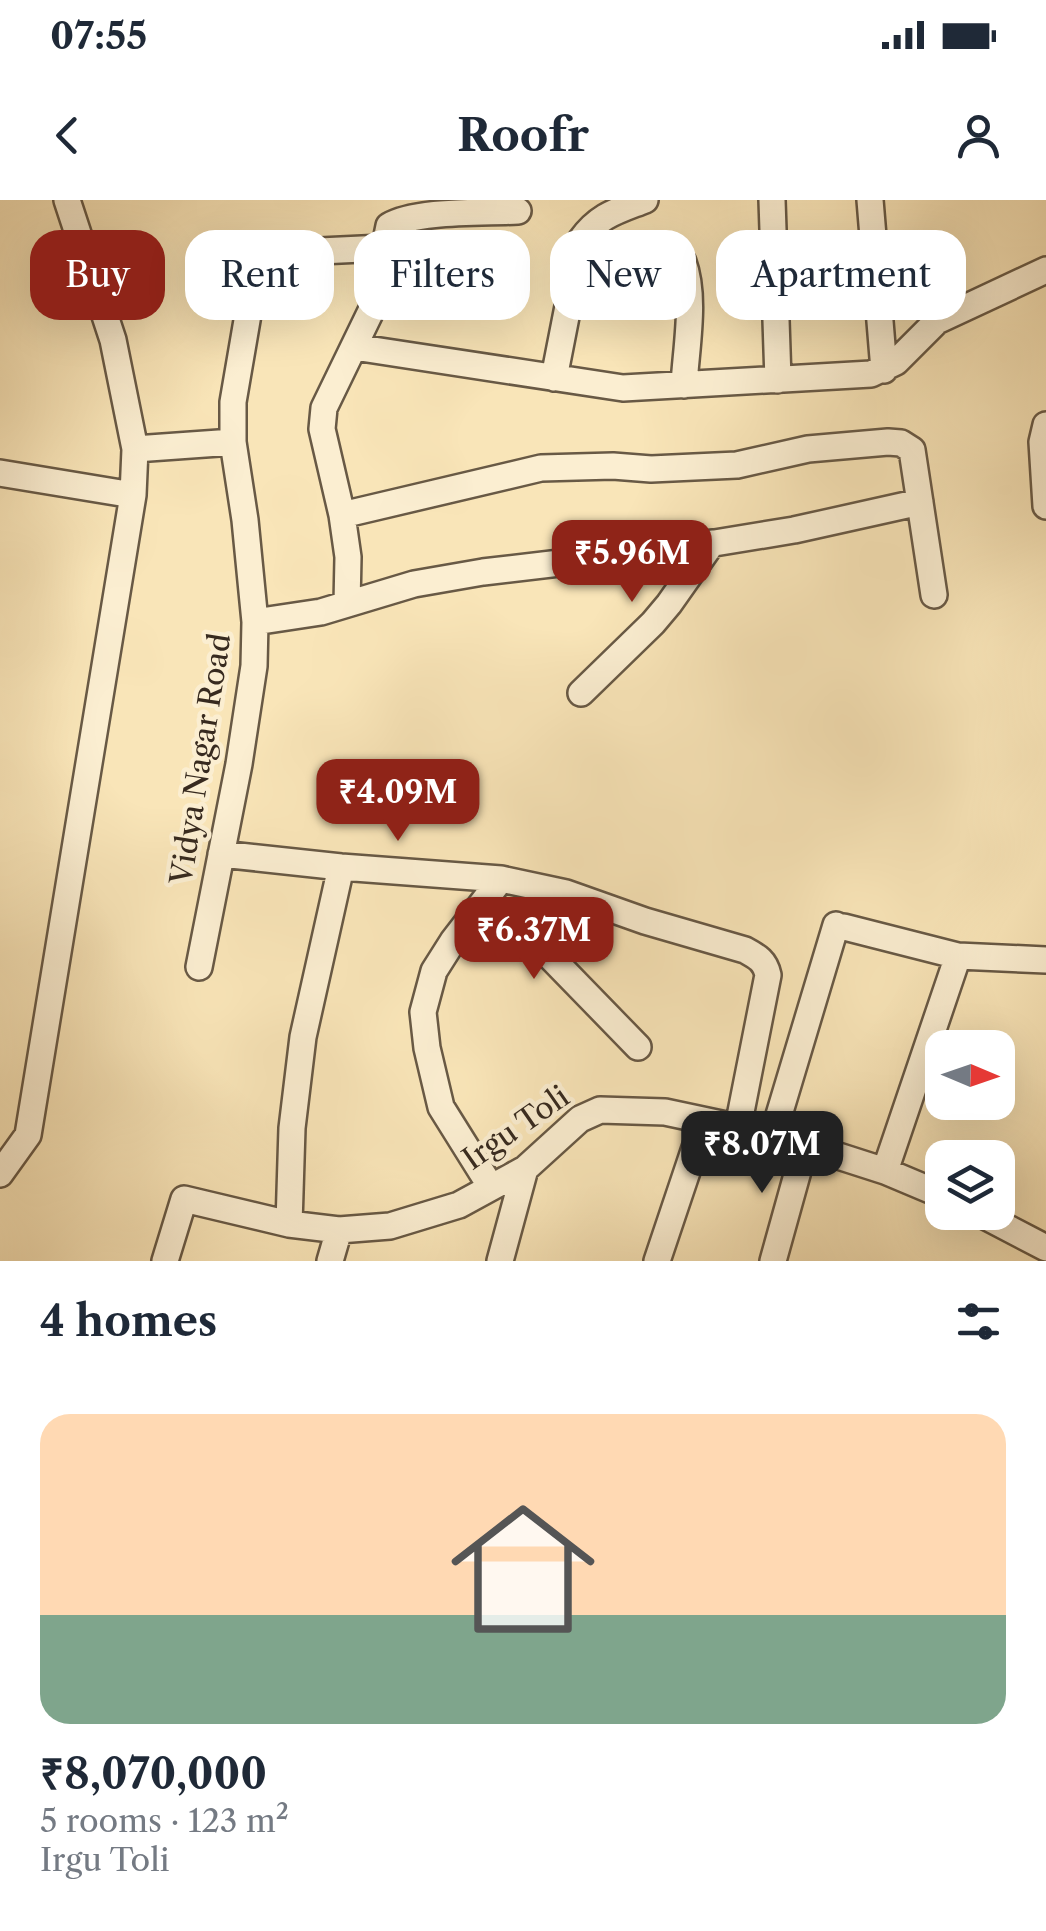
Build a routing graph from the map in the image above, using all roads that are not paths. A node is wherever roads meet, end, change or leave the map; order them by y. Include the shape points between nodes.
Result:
1 (66, 200) edge
2 (644, 200) edge
3 (772, 200) edge
4 (870, 200) edge
5 (470, 207) edge
6 (518, 212) dead end
7 (388, 230) edge
8 (354, 249) edge
9 (1046, 270) edge
10 (367, 320) edge
11 (688, 320) edge
12 (354, 347) junction
13 (884, 370) junction
14 (554, 378) junction
15 (778, 380) junction
16 (684, 385) junction
17 (1046, 425) edge
18 (233, 442) junction
19 (157, 447) junction
20 (0, 473) edge
21 (133, 496) junction
22 (920, 502) junction
23 (1046, 506) edge
24 (342, 515) junction
25 (712, 543) junction
26 (934, 595) dead end
27 (347, 604) junction
28 (255, 622) junction
29 (582, 693) dead end
30 (221, 854) junction
31 (341, 867) junction
32 (502, 880) junction
33 (560, 892) junction
34 (958, 956) junction
35 (1046, 960) edge
36 (198, 967) dead end
37 (638, 1048) dead end
38 (704, 1121) junction
39 (738, 1128) junction
40 (773, 1135) junction
41 (805, 1146) junction
42 (525, 1168) junction
43 (885, 1170) junction
44 (0, 1174) edge
45 (491, 1187) junction
46 (925, 1187) edge
47 (289, 1224) junction
48 (339, 1230) junction
49 (1012, 1230) edge
50 (1046, 1248) edge
51 (165, 1261) edge
52 (330, 1261) edge
53 (500, 1261) edge
54 (657, 1261) edge
55 (773, 1261) edge

1 - 19 street
2 - 14 street via 592,224 582,240
3 - 15 street
4 - 13 street
5 - 6 street
5 - 7 street via 400,219
8 - 18 street, Vidya Nagar Road via 278,261 258,274 233,402
9 - 13 street via 937,321
10 - 12 street
11 - 16 street
12 - 14 street
12 - 24 street via 324,408 322,429
13 - 15 street
14 - 16 street via 623,388
15 - 16 street
17 - 23 street
18 - 19 street
18 - 28 street, Vidya Nagar Road
19 - 21 street
20 - 21 street
21 - 44 street via 28,1135
22 - 24 street via 912,450 888,442 808,449 737,466 541,468
22 - 25 street
22 - 26 street
24 - 27 street
25 - 27 street via 482,572
25 - 29 street via 670,604
27 - 28 street
28 - 30 street, Vidya Nagar Road via 251,686
30 - 31 street
30 - 36 street, Vidya Nagar Road
31 - 32 street
31 - 47 street via 303,1037
32 - 33 street
32 - 45 street via 434,971 424,1012 441,1107
33 - 37 street via 533,939
33 - 39 street via 745,950 767,967
34 - 35 street
34 - 40 street via 840,926
34 - 43 street
38 - 39 street, Irgu Toli
38 - 42 street, Irgu Toli via 600,1110 580,1118
38 - 54 street
39 - 40 street, Irgu Toli
40 - 41 street, Irgu Toli
41 - 43 street, Irgu Toli
41 - 55 street
42 - 45 street, Irgu Toli
42 - 53 street
43 - 46 street, Irgu Toli
45 - 48 street, Irgu Toli via 460,1205 390,1226
47 - 48 street, Irgu Toli
47 - 51 street, Irgu Toli via 184,1199
48 - 52 street
49 - 50 street

